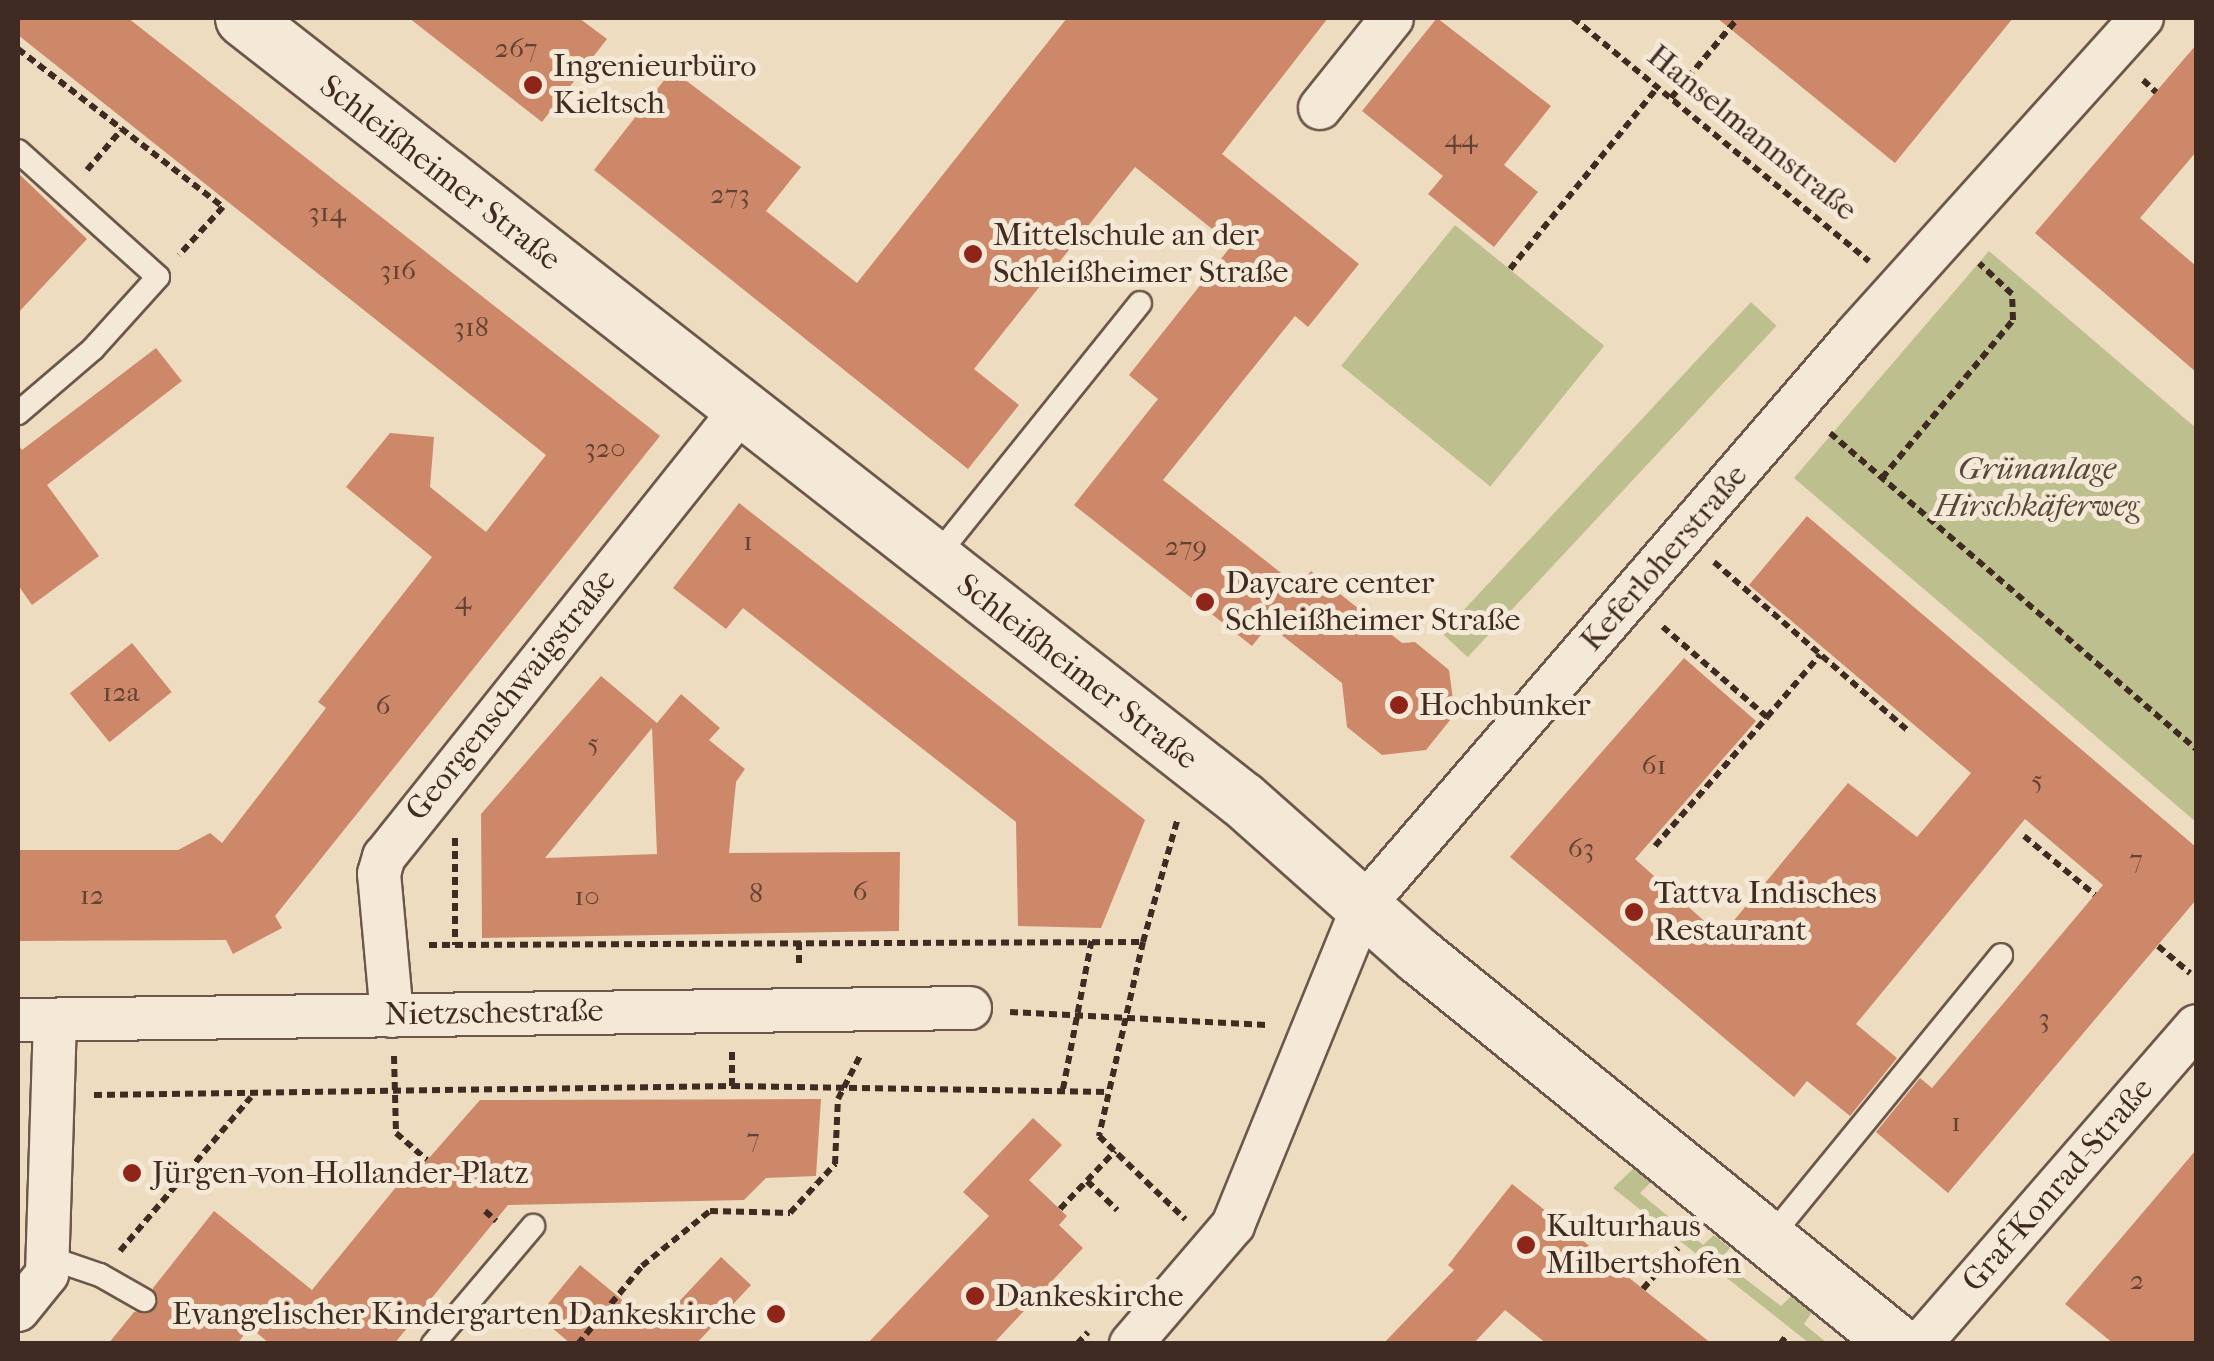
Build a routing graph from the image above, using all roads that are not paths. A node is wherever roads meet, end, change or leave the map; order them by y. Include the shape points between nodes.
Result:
1 (243, 18) edge
2 (1392, 18) edge
3 (2142, 18) edge
4 (1320, 108) dead end
5 (18, 151) edge
6 (1140, 302) dead end
7 (741, 410) junction
8 (18, 413) edge
9 (932, 561) junction
10 (1362, 906) junction
11 (2001, 954) dead end
12 (970, 1008) road end
13 (392, 1016) junction
14 (36, 1020) edge
15 (2196, 1028) edge
16 (534, 1226) dead end
17 (1768, 1240) junction
18 (47, 1257) junction
19 (144, 1300) dead end
20 (18, 1310) edge
21 (434, 1344) edge
22 (1131, 1344) edge
23 (1898, 1344) edge
24 (1920, 1344) edge

1 - 7 main road, Schleißheimer Straße
2 - 4 street
3 - 10 street, Keferloherstraße via 1796,404
5 - 8 lane via 158,276 93,348
6 - 9 lane
7 - 9 main road, Schleißheimer Straße
7 - 13 street, Georgenschwaigstraße via 384,858 379,874
9 - 10 main road, Schleißheimer Straße via 1243,800
10 - 17 main road, Schleißheimer Straße
10 - 22 street, Keferloherstraße via 1233,1225
11 - 17 lane
12 - 13 street, Nietzschestraße
13 - 14 street, Nietzschestraße
14 - 18 street via 53,1095
15 - 24 street, Graf-Konrad-Straße
16 - 21 lane
17 - 23 main road, Schleißheimer Straße
18 - 19 lane via 100,1275
18 - 20 street via 47,1274

